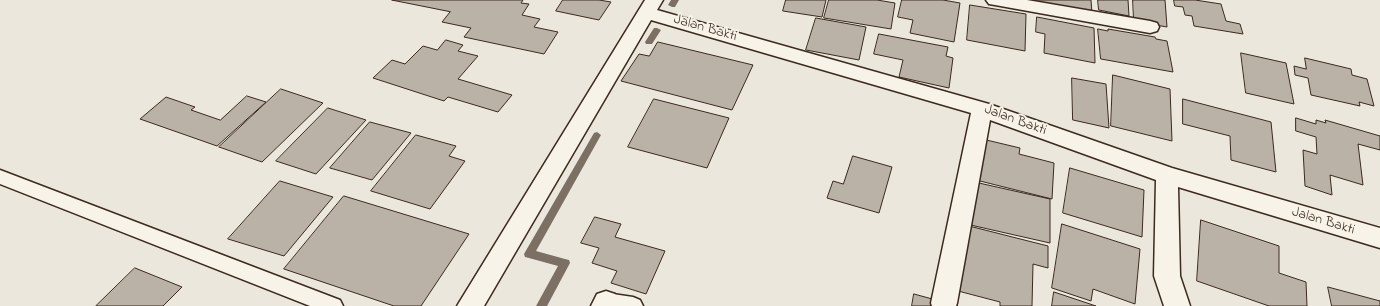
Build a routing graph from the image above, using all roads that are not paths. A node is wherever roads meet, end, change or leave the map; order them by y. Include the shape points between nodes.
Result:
1 (995, 0) edge
2 (651, 6) edge
3 (1150, 27) dead end
4 (982, 108) junction
5 (1166, 175) junction
6 (0, 177) edge
7 (1380, 238) edge
8 (944, 303) dead end
9 (605, 304) edge
10 (333, 306) edge
11 (470, 306) edge
12 (633, 306) edge
13 (1177, 306) edge

1 - 3 street
2 - 4 street, Jalan Bakti
2 - 11 street
4 - 5 street, Jalan Bakti
4 - 8 street
5 - 7 street, Jalan Bakti
5 - 13 street via 1167,276
6 - 10 lane
9 - 12 lane

